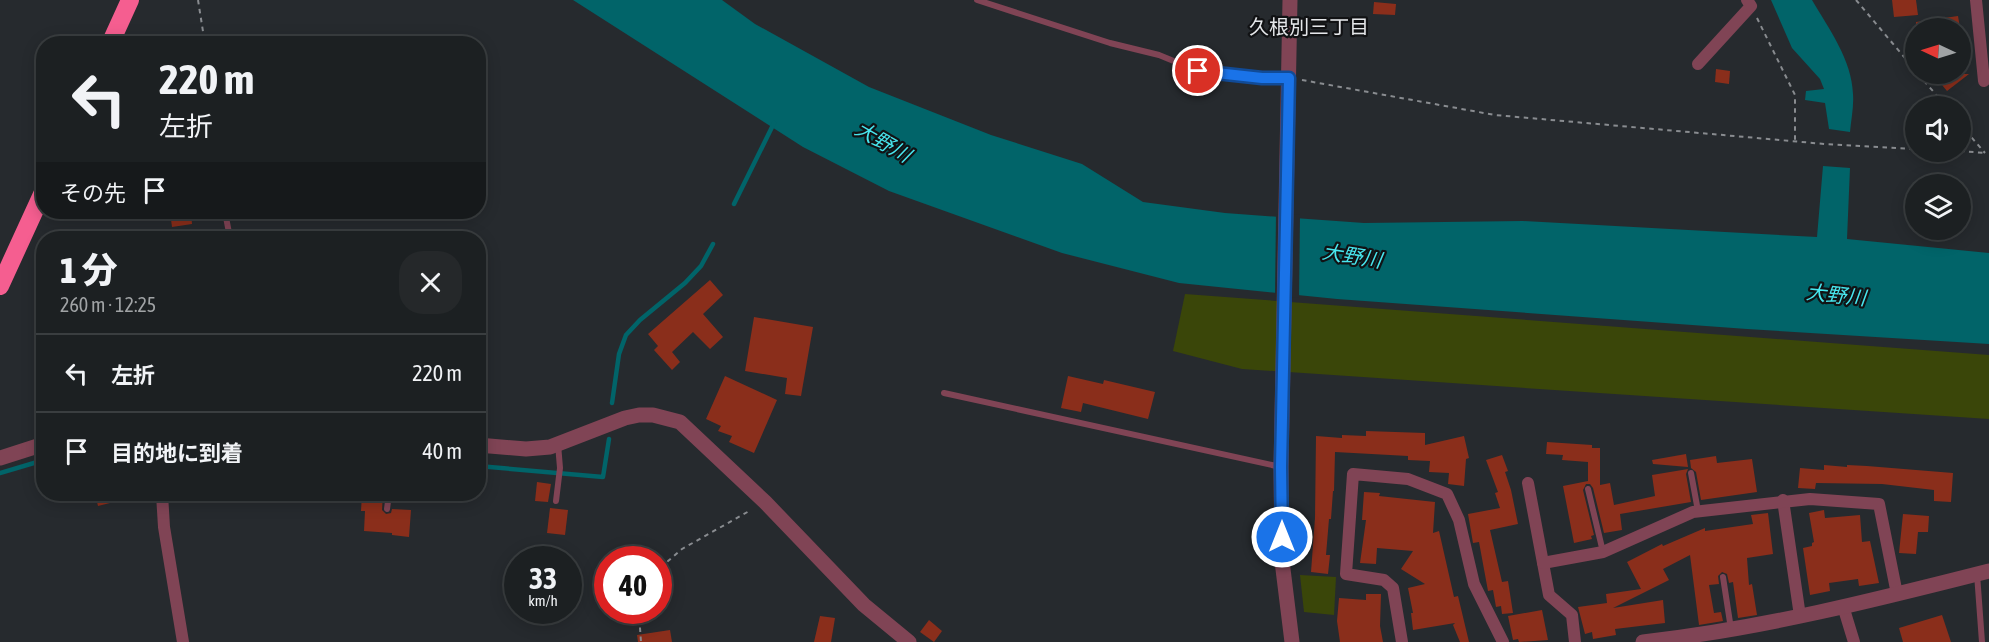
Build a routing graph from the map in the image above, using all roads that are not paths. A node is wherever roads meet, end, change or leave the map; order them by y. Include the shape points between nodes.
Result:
1 (130, 0) edge
2 (977, 0) edge
3 (1290, 0) edge
4 (1976, 0) edge
5 (1749, 3) edge
6 (114, 36) edge
7 (1698, 64) dead end
8 (1289, 78) junction
9 (1984, 81) dead end
10 (36, 207) edge
11 (0, 286) edge
12 (944, 393) dead end
13 (558, 444) junction
14 (486, 446) edge
15 (36, 447) edge
16 (0, 458) edge
17 (1281, 467) junction
18 (1691, 473) dead end
19 (1528, 483) dead end
20 (1588, 489) dead end
21 (1783, 500) junction
22 (162, 501) edge
23 (388, 501) edge
24 (556, 501) dead end
25 (387, 509) dead end
26 (1698, 511) junction
27 (1603, 552) junction
28 (1543, 563) junction
29 (1983, 572) edge
30 (1723, 577) dead end
31 (1897, 594) junction
32 (1843, 606) junction
33 (1800, 616) junction
34 (1731, 630) junction
35 (1697, 639) edge
36 (183, 642) edge
37 (909, 642) edge
38 (1292, 642) edge
39 (1401, 642) edge
40 (1503, 642) edge
41 (1575, 642) edge
42 (1642, 642) edge
43 (1854, 642) edge
44 (1982, 642) edge

1 - 6 highway
2 - 8 lane via 1198,71
3 - 8 street
4 - 9 street
5 - 7 street
8 - 17 street
10 - 11 highway
12 - 17 lane
13 - 14 street via 526,449
13 - 24 lane
13 - 37 street via 639,415 680,422 765,502 849,590
15 - 16 street
17 - 38 street via 1282,561
18 - 26 lane
19 - 28 street
20 - 27 lane
21 - 26 street
21 - 31 street via 1879,504
21 - 33 street
22 - 36 street
23 - 25 lane
26 - 27 street
27 - 28 street
28 - 41 street via 1549,595 1572,615
29 - 31 street
29 - 44 lane
30 - 34 lane
31 - 32 street
32 - 33 street
32 - 43 street
33 - 34 street
34 - 35 street
35 - 42 street
39 - 40 street via 1393,588 1384,580 1346,574 1353,474 1408,479 1447,494 1459,519 1474,584

